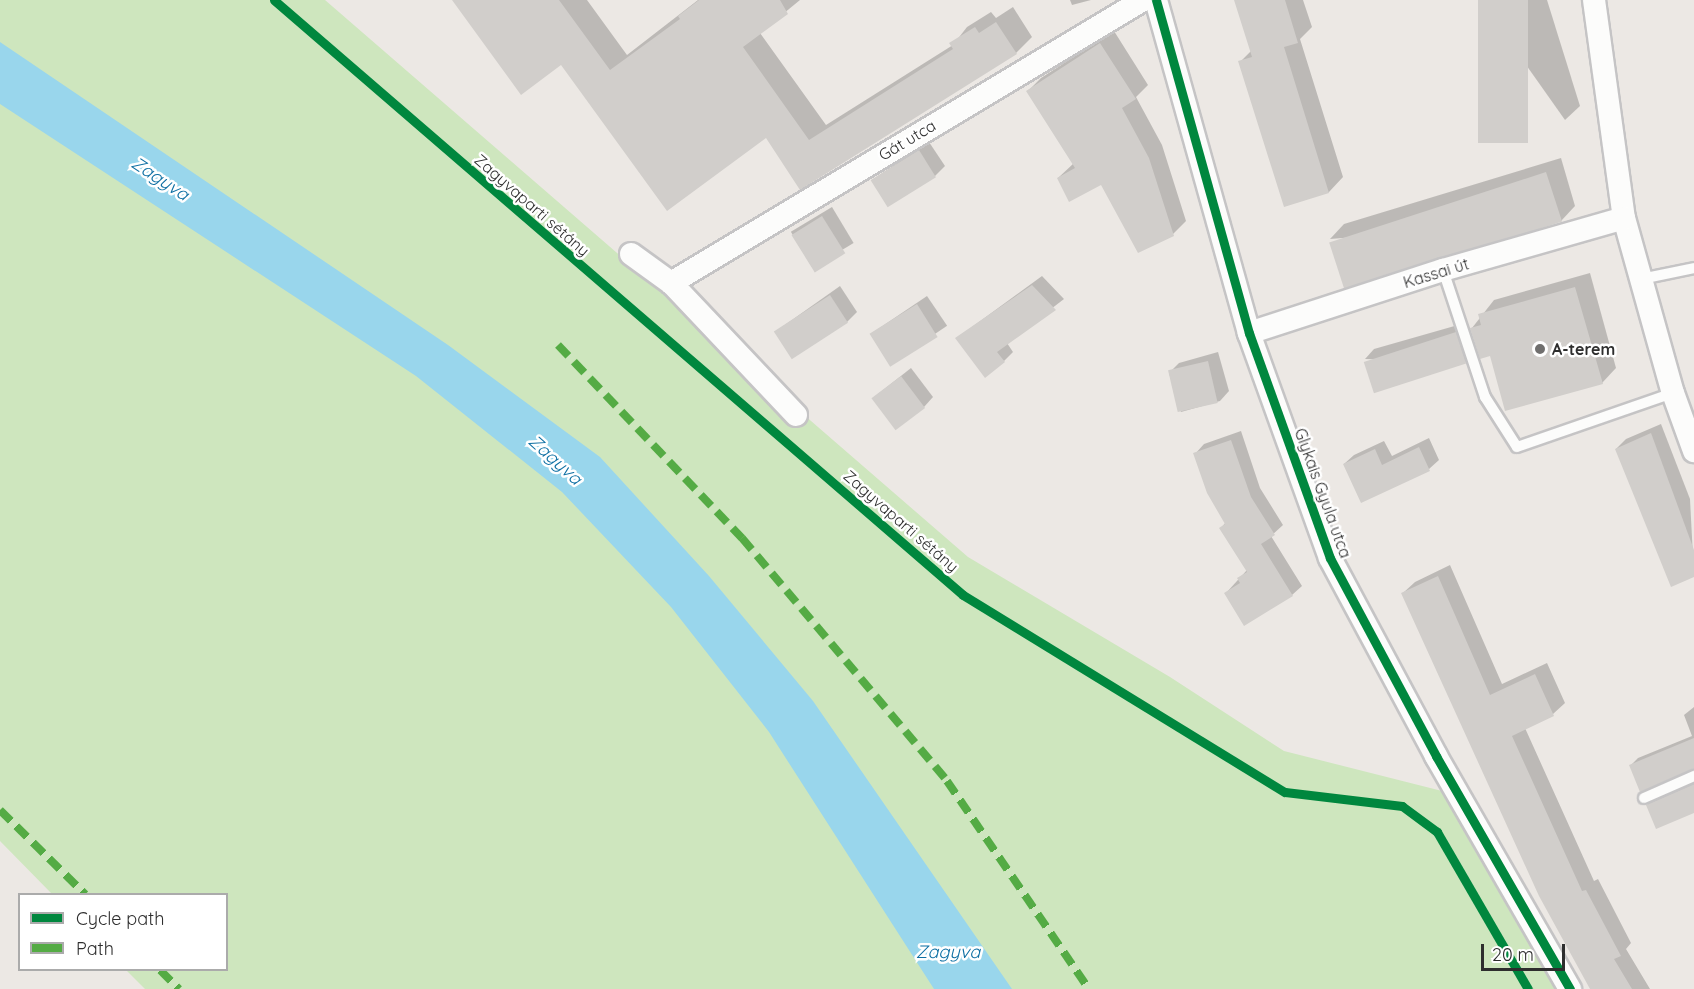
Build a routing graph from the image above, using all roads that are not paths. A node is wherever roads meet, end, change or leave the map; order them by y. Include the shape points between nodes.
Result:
1 (1143, 0) edge
2 (1156, 0) edge
3 (1594, 0) edge
4 (1624, 218) junction
5 (631, 254) dead end
6 (1694, 268) edge
7 (1443, 270) junction
8 (1641, 279) junction
9 (671, 283) junction
10 (1249, 333) junction
11 (1673, 393) junction
12 (796, 415) dead end
13 (1694, 451) edge
14 (1694, 776) edge
15 (1644, 798) dead end
16 (1570, 989) edge

1 - 9 street, Gát utca
2 - 10 street, Glykais Gyula utca
3 - 4 street
4 - 7 street, Kassai út
4 - 8 street
5 - 9 street
6 - 8 lane
7 - 10 street, Kassai út
7 - 11 lane via 1485,397 1517,447
8 - 11 street
9 - 12 street
10 - 16 street, Glykais Gyula utca via 1330,558 1436,756
11 - 13 street
14 - 15 lane

